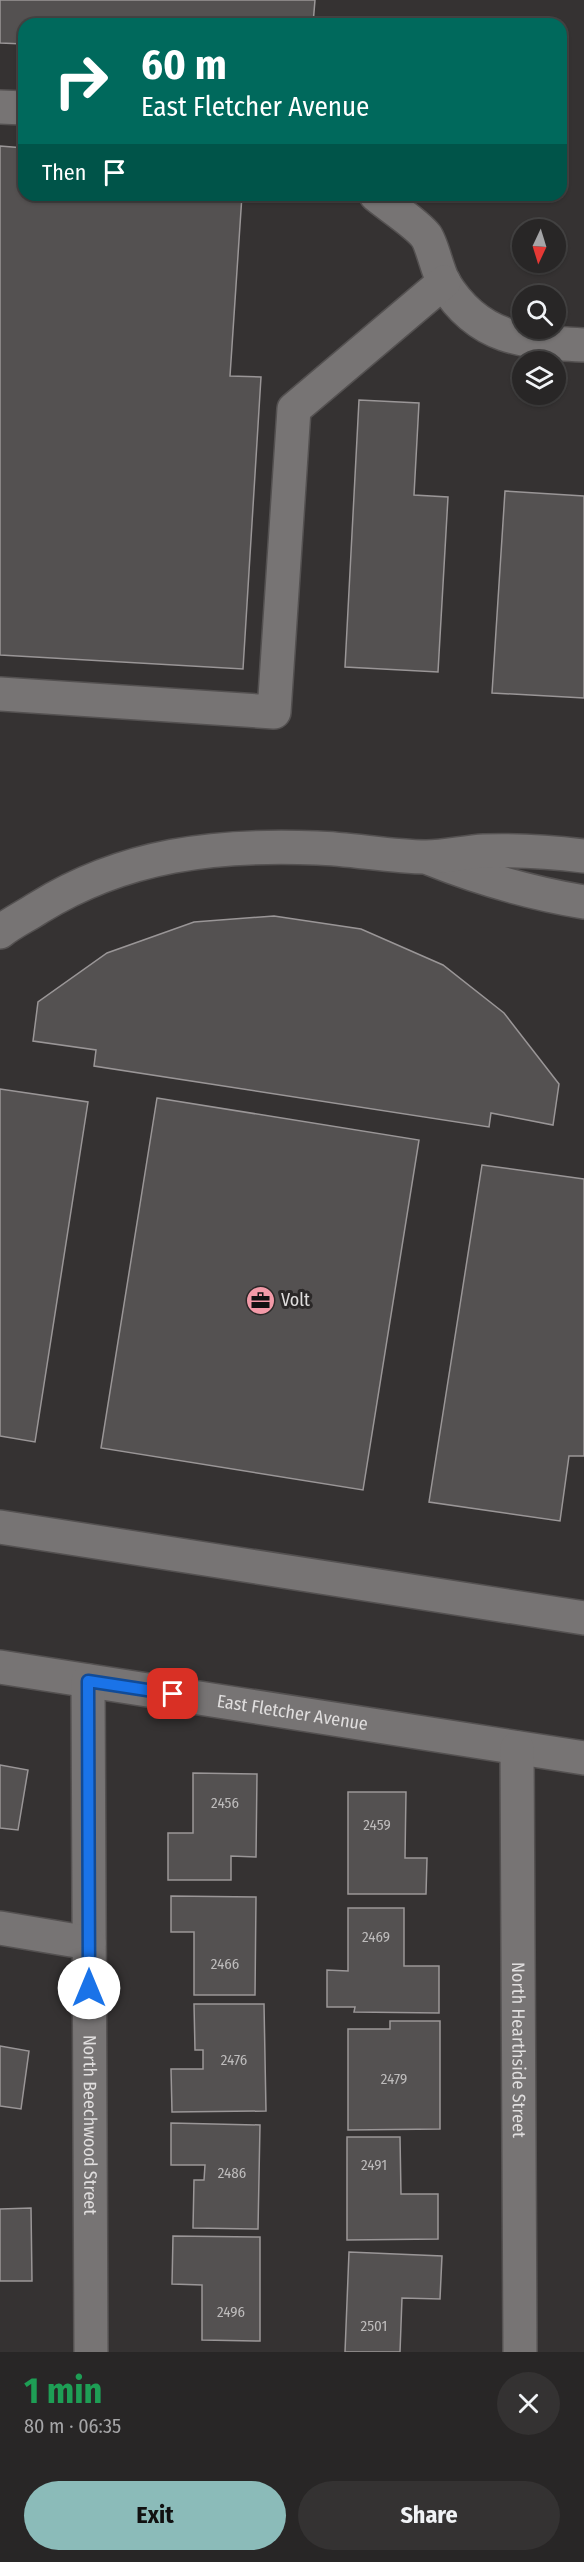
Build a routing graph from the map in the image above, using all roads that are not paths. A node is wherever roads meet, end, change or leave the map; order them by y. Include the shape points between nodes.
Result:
1 (0, 107) edge
2 (18, 108) edge
3 (383, 201) edge
4 (444, 282) junction
5 (584, 345) edge
6 (0, 694) edge
7 (584, 856) edge
8 (426, 857) junction
9 (584, 902) edge
10 (1, 930) edge
11 (0, 1527) edge
12 (584, 1618) edge
13 (0, 1667) edge
14 (88, 1681) junction
15 (516, 1748) junction
16 (584, 1758) edge
17 (0, 1928) edge
18 (89, 1943) junction
19 (91, 2352) edge
20 (520, 2352) edge

1 - 2 street
3 - 4 street via 426,236
4 - 5 street via 471,314 503,335 525,341
4 - 6 street via 294,410 274,712
7 - 8 street via 484,851
8 - 9 street via 475,876
8 - 10 street via 319,848 205,850 150,860 102,876 56,897
11 - 12 street
13 - 14 street, East Fletcher Avenue
14 - 15 street, East Fletcher Avenue
14 - 18 street, North Beechwood Street
15 - 16 street, East Fletcher Avenue
15 - 20 street, North Hearthside Street
17 - 18 street
18 - 19 street, North Beechwood Street

